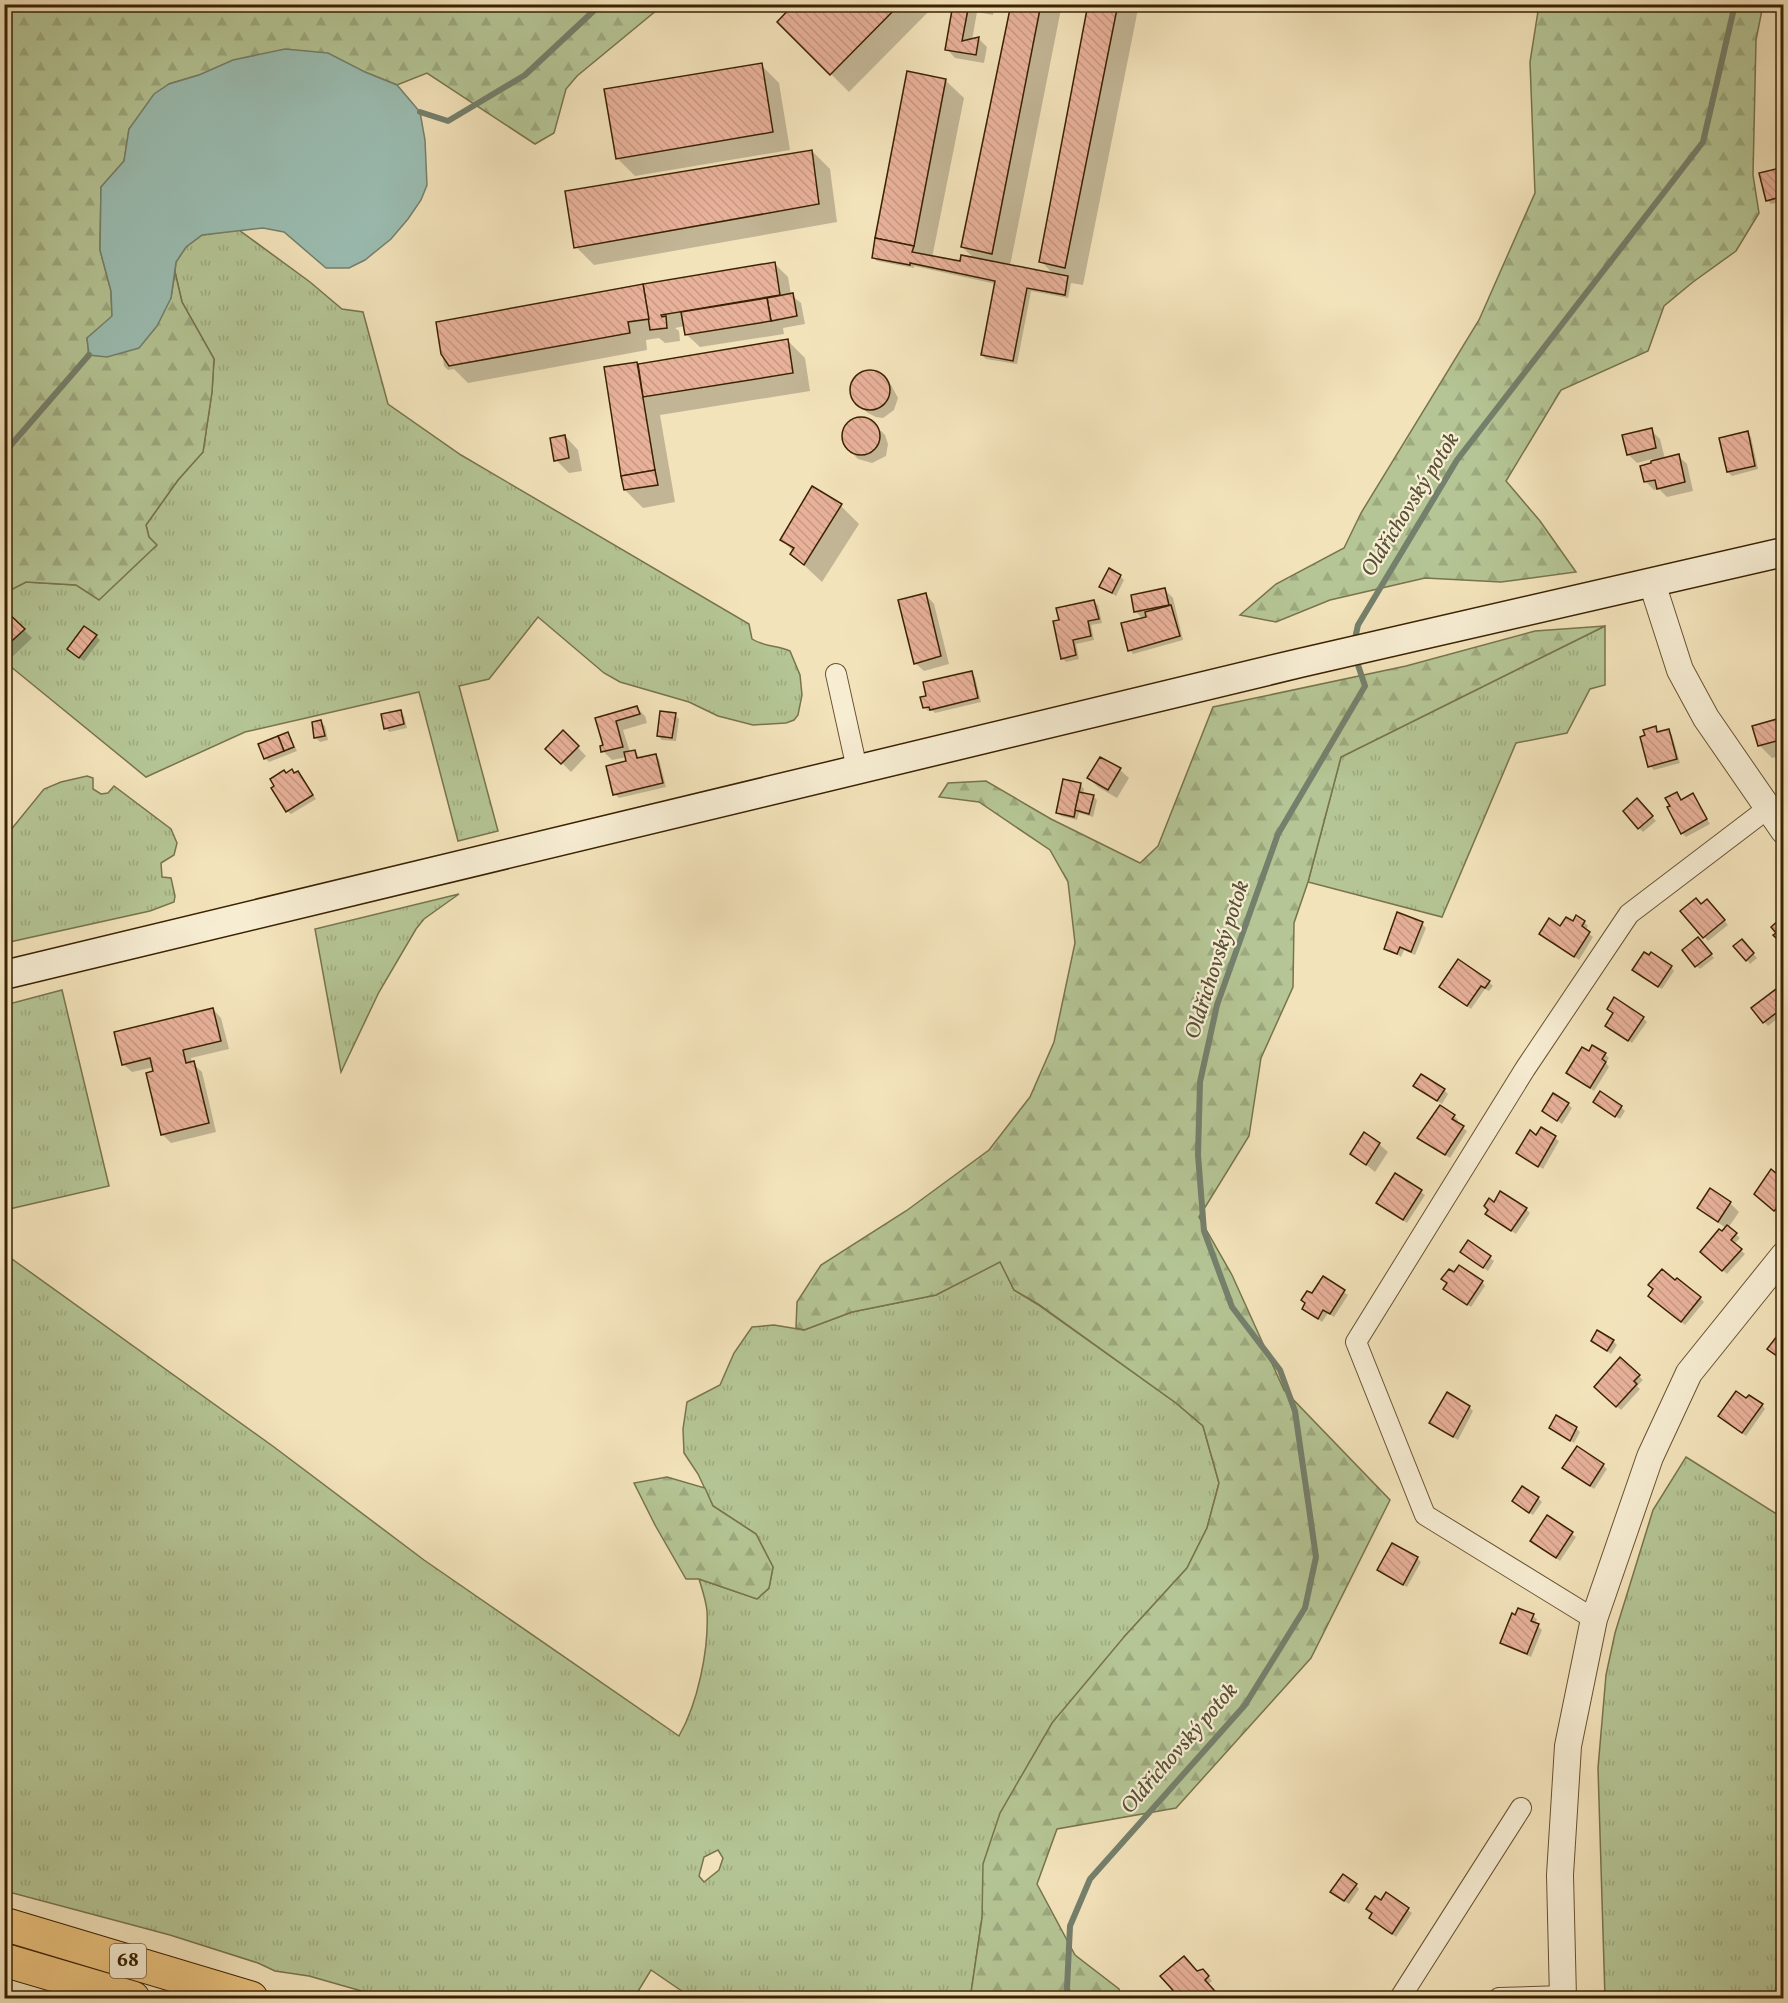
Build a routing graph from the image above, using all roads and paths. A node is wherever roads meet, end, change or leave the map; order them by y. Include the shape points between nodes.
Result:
1 (1784, 552) edge
2 (1652, 583) junction
3 (836, 674) dead end
4 (857, 769) junction
5 (1767, 809) junction
6 (1784, 831) edge
7 (4, 975) edge
8 (1784, 1255) edge
9 (1594, 1619) junction
10 (1521, 1808) dead end
11 (4, 1924) edge
12 (4, 1960) edge
13 (1563, 1997) edge
14 (134, 1998) edge
15 (251, 1998) edge
16 (1400, 1998) edge
17 (1499, 1998) edge

1 - 2 main road
2 - 4 main road via 1408,637
2 - 5 street via 1680,670 1706,718
3 - 4 street
4 - 7 main road
5 - 6 street
5 - 9 street via 1629,914 1525,1069 1356,1342 1425,1515
8 - 9 street via 1689,1373 1650,1457
9 - 13 street via 1568,1746 1560,1875
10 - 16 street
11 - 15 highway, 68
12 - 14 highway, 68
13 - 17 street

